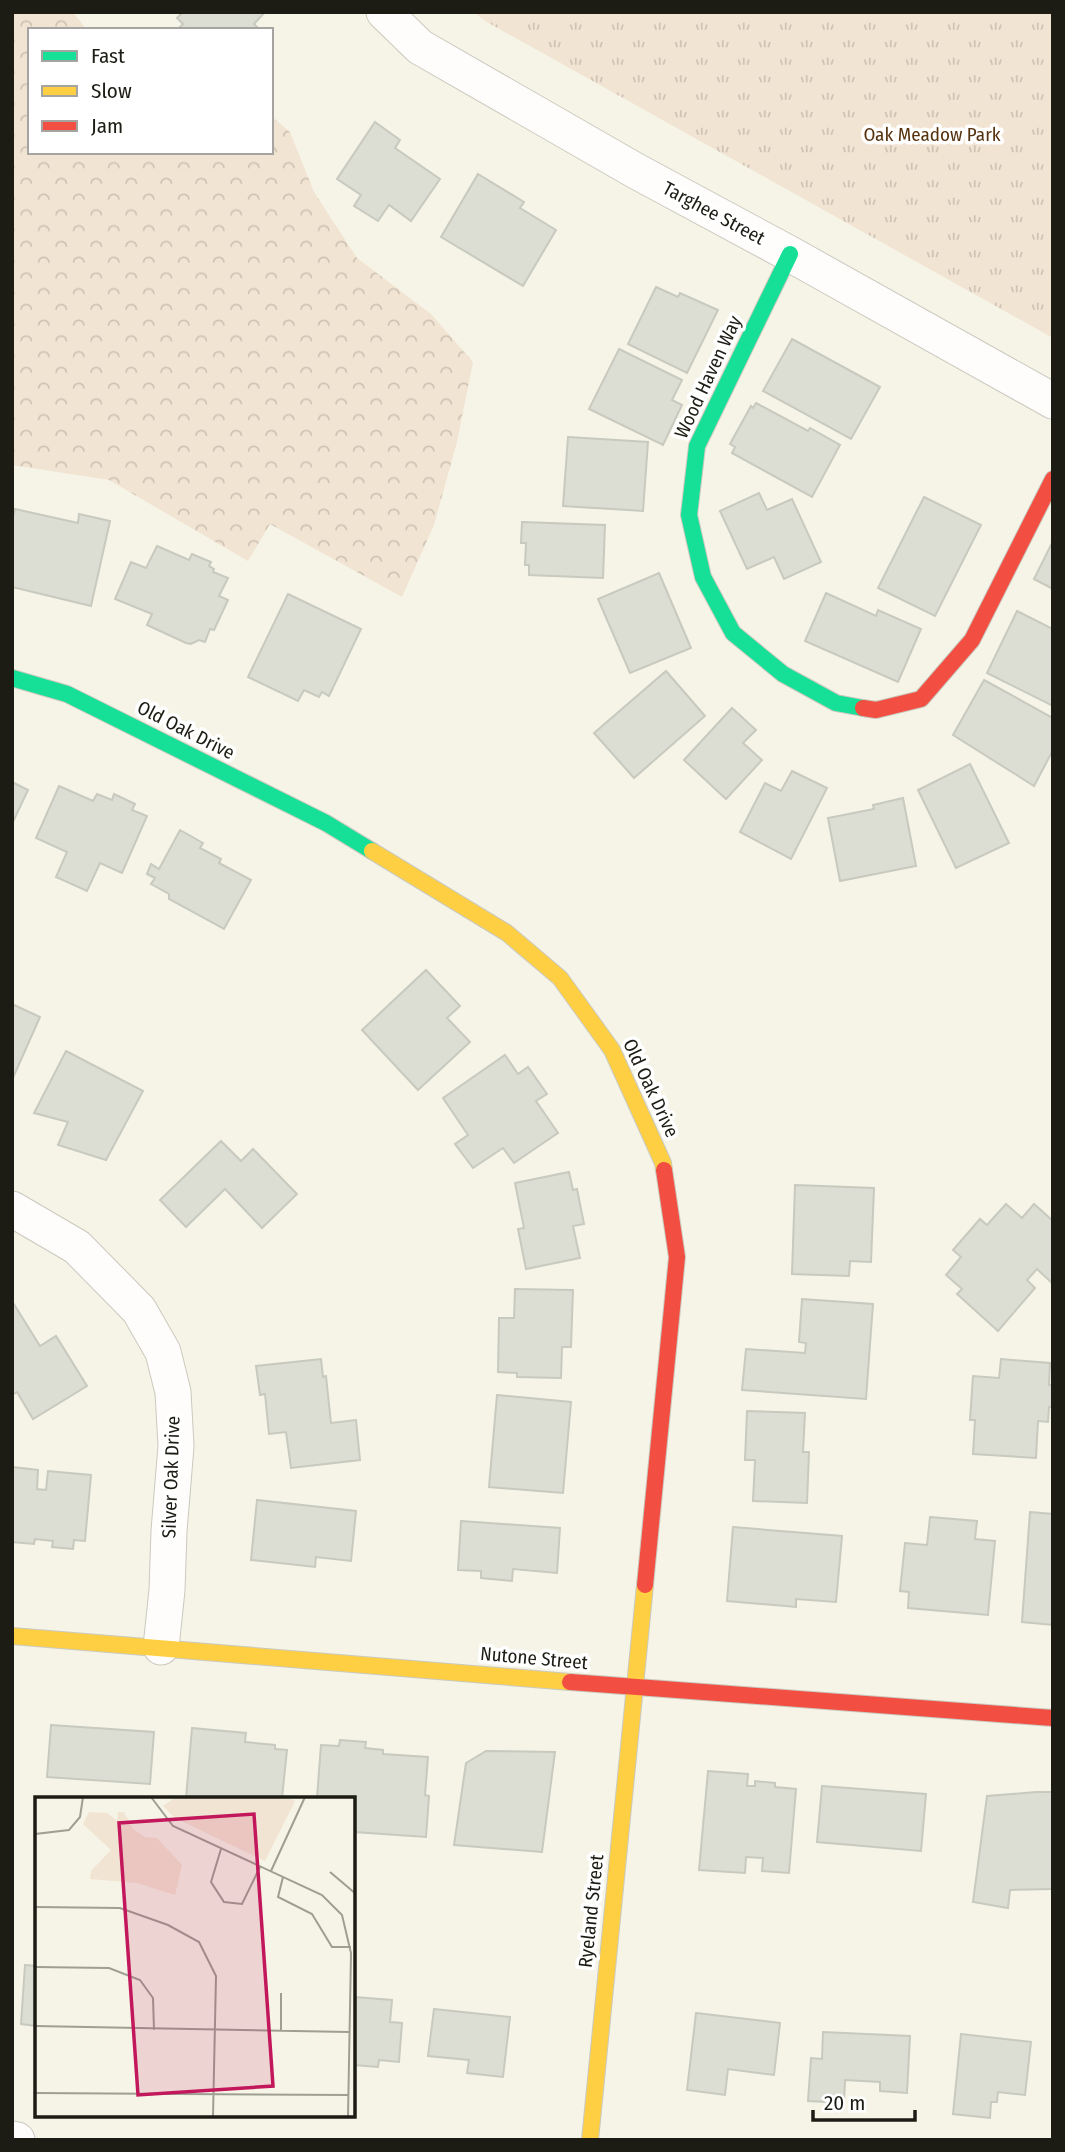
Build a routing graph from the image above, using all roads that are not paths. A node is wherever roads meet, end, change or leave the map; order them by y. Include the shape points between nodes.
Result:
1 (384, 12) edge
2 (790, 254) junction
3 (1053, 401) edge
4 (1053, 479) edge
5 (12, 678) edge
6 (12, 1209) edge
7 (12, 1636) edge
8 (161, 1647) junction
9 (635, 1687) junction
10 (1053, 1718) edge
11 (590, 2140) edge

1 - 2 street, Targhee Street via 420,47
2 - 3 street, Targhee Street
2 - 4 street, Wood Haven Way via 697,446 689,515 703,578 733,633 783,674 836,703 876,710 921,699 972,640
5 - 9 street, Old Oak Drive via 67,694 326,823 507,933 560,978 612,1050 663,1163 677,1257
6 - 8 street, Silver Oak Drive via 77,1247 139,1310 163,1352 173,1392 176,1446
7 - 8 street, Nutone Street
8 - 9 street, Nutone Street
9 - 10 street, Nutone Street
9 - 11 street, Ryeland Street

